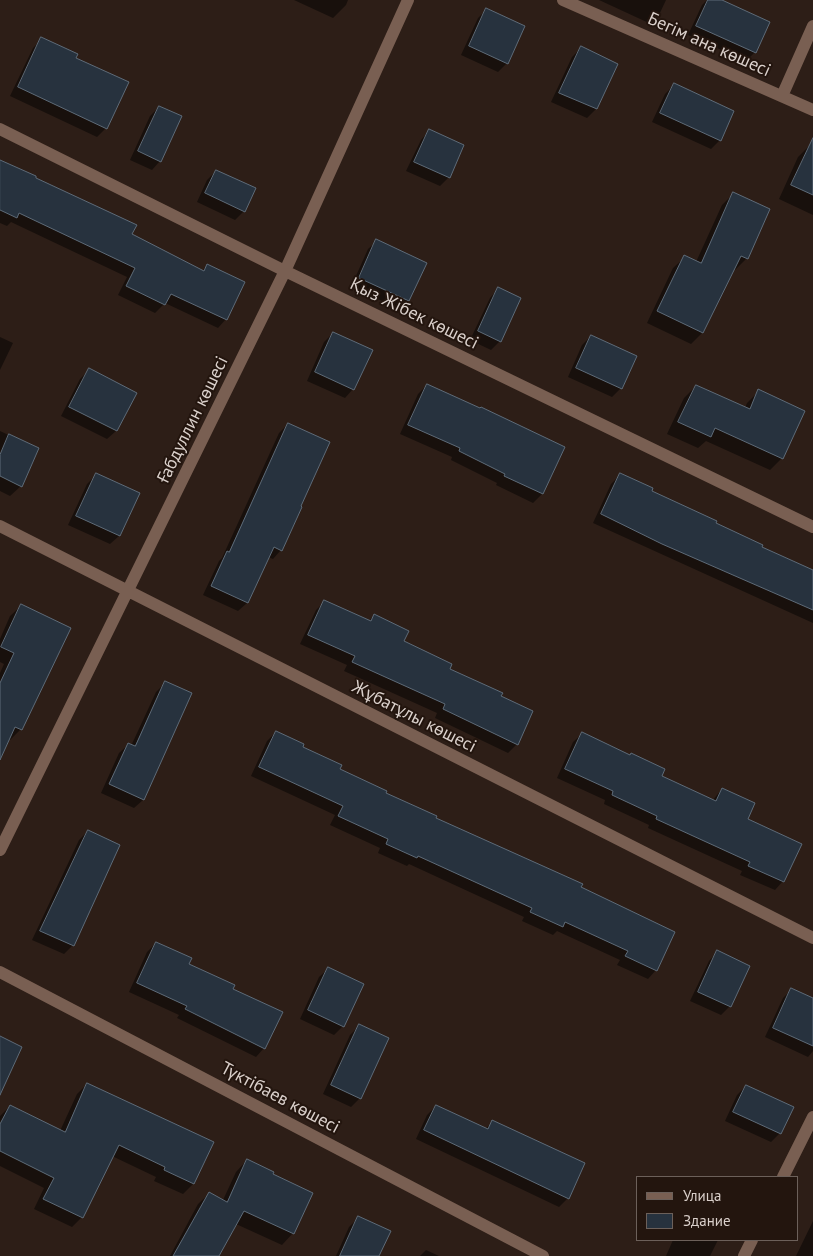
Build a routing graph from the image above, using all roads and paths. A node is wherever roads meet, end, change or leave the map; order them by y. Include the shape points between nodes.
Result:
1 (408, 0) edge
2 (563, 0) edge
3 (813, 26) edge
4 (782, 96) junction
5 (813, 110) edge
6 (0, 130) edge
7 (286, 271) junction
8 (0, 526) edge
9 (813, 527) edge
10 (128, 592) junction
11 (0, 850) edge
12 (813, 938) edge
13 (0, 972) edge
14 (813, 1117) edge
15 (784, 1176) edge
16 (752, 1241) edge
17 (543, 1256) edge
18 (744, 1256) edge

1 - 7 street, Ғабдуллин көшесі
2 - 4 street, Бегім ана көшесі
3 - 4 street
4 - 5 street, Бегім ана көшесі
6 - 7 street, Қыз Жібек көшесі
7 - 9 street, Қыз Жібек көшесі
7 - 10 street, Ғабдуллин көшесі
8 - 10 street, Жұбатұлы көшесі
10 - 11 street, Ғабдуллин көшесі
10 - 12 street, Жұбатұлы көшесі
13 - 17 street, Түктібаев көшесі
14 - 15 street
16 - 18 street

